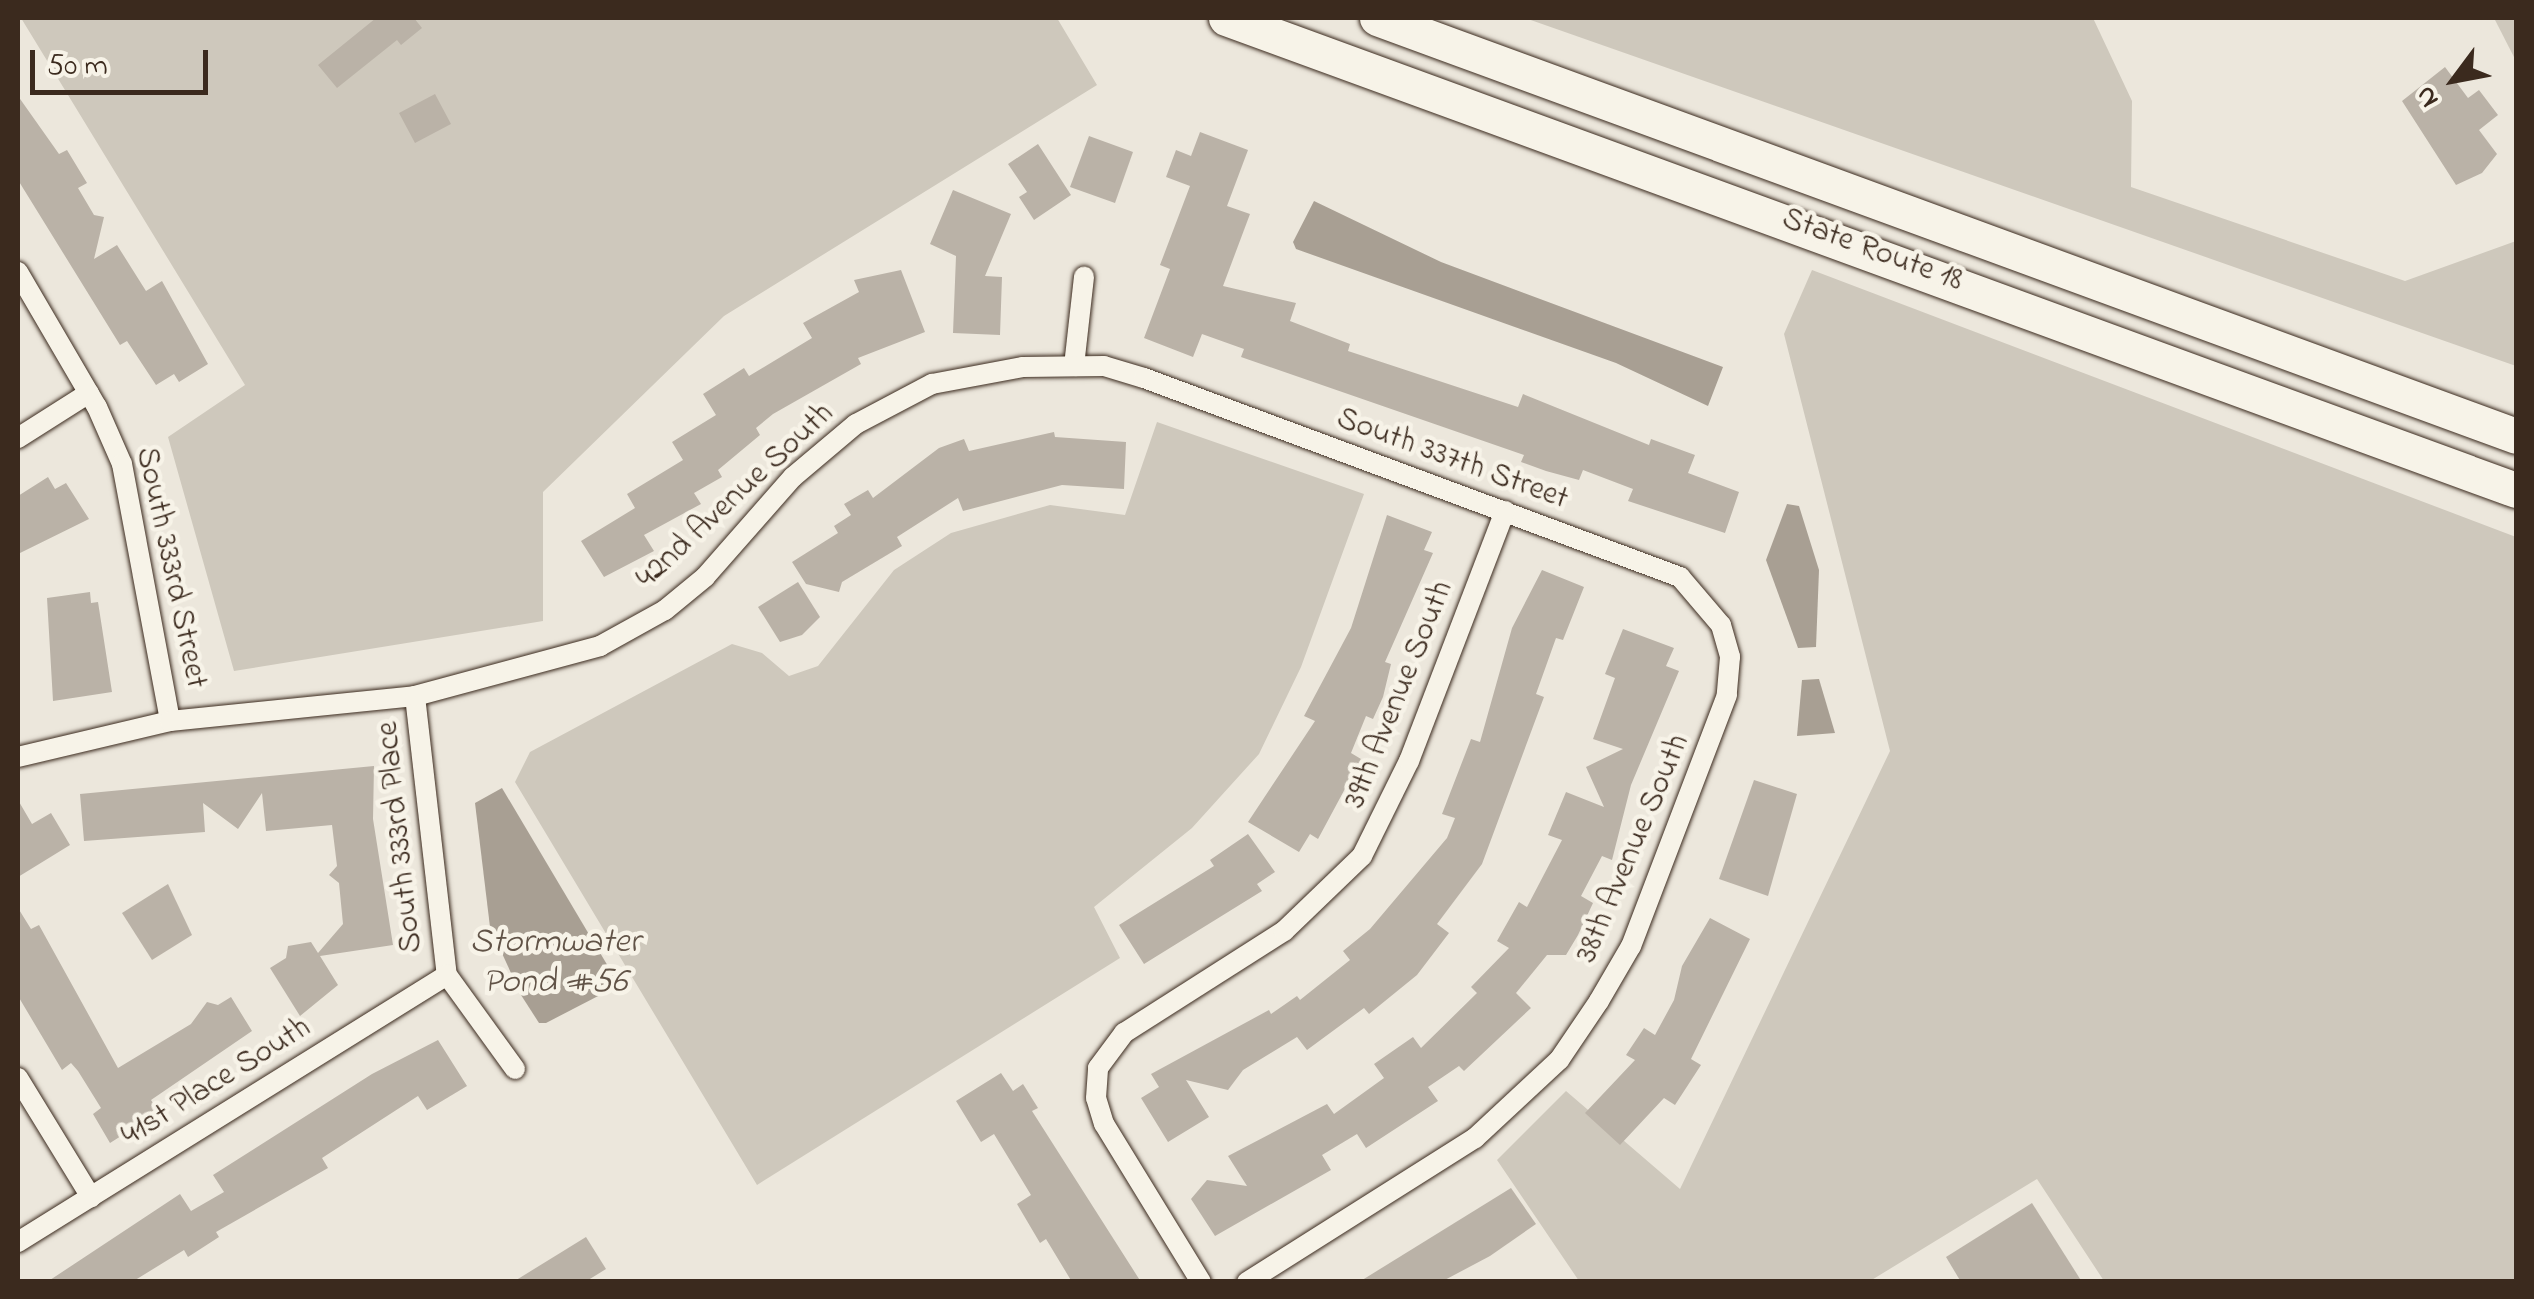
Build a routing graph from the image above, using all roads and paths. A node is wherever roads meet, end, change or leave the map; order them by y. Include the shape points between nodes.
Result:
1 (1226, 18) edge
2 (1376, 18) edge
3 (18, 272) edge
4 (1084, 277) dead end
5 (1074, 366) junction
6 (1144, 378) joint
7 (89, 393) junction
8 (2516, 436) edge
9 (18, 438) edge
10 (2516, 490) edge
11 (1505, 511) junction
12 (1721, 625) joint
13 (416, 696) junction
14 (170, 721) junction
15 (18, 757) edge
16 (448, 975) junction
17 (515, 1070) dead end
18 (18, 1078) edge
19 (91, 1196) junction
20 (18, 1242) edge
21 (1201, 1282) edge
22 (1247, 1282) edge

1 - 10 highway, State Route 18
2 - 8 highway, State Route 18
3 - 7 street, South 333rd Street
4 - 5 street
5 - 6 street, 42nd Avenue South
5 - 13 street, 42nd Avenue South via 981,373 894,400 821,450 705,577 644,624 567,658
6 - 11 street, South 337th Street
7 - 9 street
7 - 14 street, South 333rd Street via 128,484
11 - 12 street, South 337th Street via 1680,577
11 - 21 street, 39th Avenue South via 1397,790 1362,856 1296,922 1124,1033 1098,1068 1096,1098 1104,1124
12 - 22 street, 38th Avenue South via 1729,678 1713,738 1630,946 1570,1044 1475,1138
13 - 14 street, 42nd Avenue South
13 - 16 street, South 333rd Place
14 - 15 street, 42nd Avenue South
16 - 17 street, South 333rd Place
16 - 19 street, 41st Place South
18 - 19 street
19 - 20 street, 41st Place South

